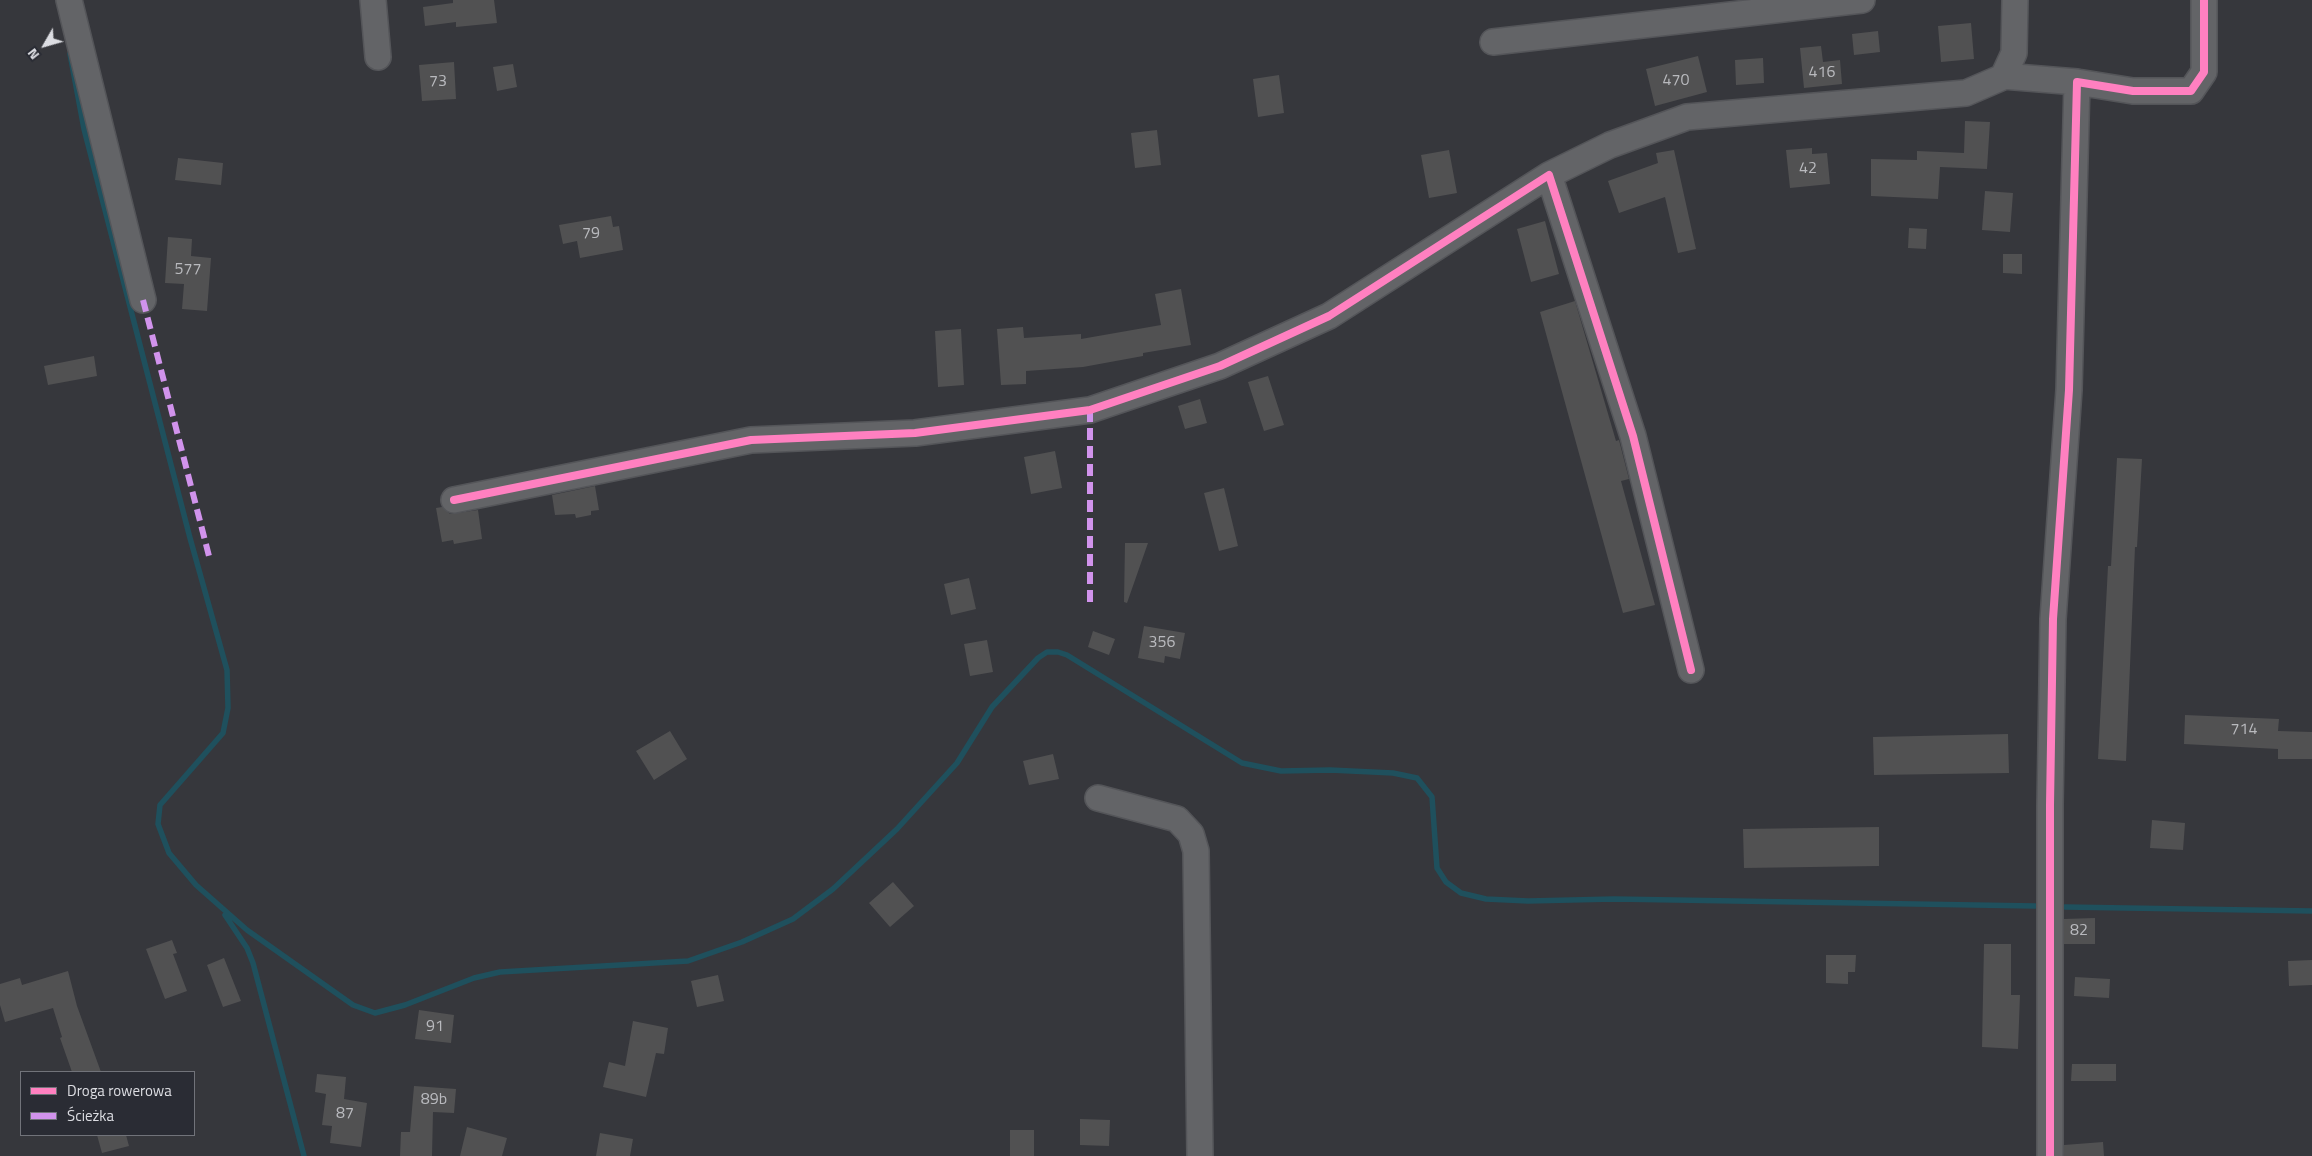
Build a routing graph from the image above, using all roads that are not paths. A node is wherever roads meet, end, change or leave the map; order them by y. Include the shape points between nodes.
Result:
1 (69, 0) edge
2 (373, 0) edge
3 (1862, 0) edge
4 (2016, 0) edge
5 (2204, 0) edge
6 (1493, 42) dead end
7 (378, 57) dead end
8 (2003, 76) junction
9 (2077, 82) junction
10 (1549, 174) junction
11 (143, 300) dead end
12 (454, 500) dead end
13 (1691, 670) dead end
14 (1098, 798) dead end
15 (1200, 1156) edge
16 (2050, 1156) edge

1 - 11 street
2 - 7 street
3 - 6 street
4 - 8 street via 2014,53
5 - 9 street via 2204,72 2191,91 2133,91
8 - 9 street
8 - 10 street via 1966,93 1687,117 1610,145
9 - 16 street via 2069,390 2053,629
10 - 12 street via 1329,316 1220,366 1090,410 915,432 751,440
10 - 13 street via 1633,436
14 - 15 street via 1177,819 1192,834 1196,851

